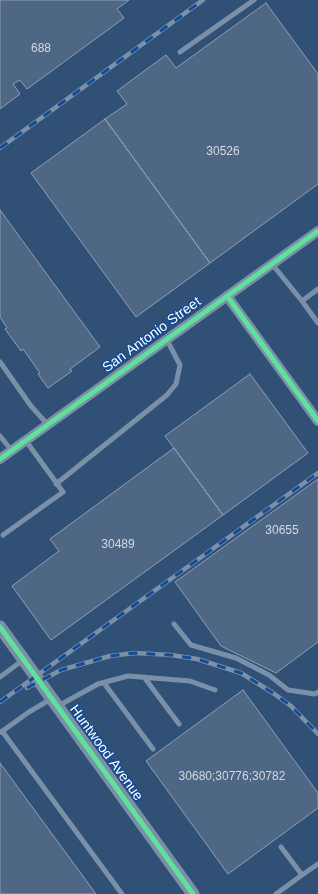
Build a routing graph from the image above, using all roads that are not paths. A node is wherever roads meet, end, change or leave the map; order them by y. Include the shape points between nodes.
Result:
1 (254, 0) edge
2 (180, 52) dead end
3 (318, 231) edge
4 (272, 264) junction
5 (318, 289) edge
6 (227, 296) junction
7 (302, 301) junction
8 (318, 323) edge
9 (167, 340) junction
10 (0, 362) edge
11 (318, 421) edge
12 (48, 425) junction
13 (0, 436) edge
14 (26, 441) junction
15 (12, 451) junction
16 (0, 459) edge
17 (56, 484) junction
18 (3, 535) dead end
19 (174, 624) dead end
20 (0, 627) edge
21 (23, 659) junction
22 (0, 677) edge
23 (144, 677) junction
24 (104, 683) junction
25 (215, 690) dead end
26 (318, 692) edge
27 (54, 702) junction
28 (179, 724) dead end
29 (1, 732) edge
30 (153, 749) dead end
31 (281, 847) dead end
32 (318, 864) edge
33 (302, 875) junction
34 (122, 894) edge
35 (193, 894) edge
36 (276, 894) edge

1 - 2 lane
3 - 4 street, San Antonio Street
4 - 6 street, San Antonio Street
4 - 7 lane
5 - 7 lane
6 - 9 street, San Antonio Street
6 - 11 street
7 - 8 lane
9 - 12 street, San Antonio Street
9 - 17 lane via 180,364 176,384 167,395
10 - 12 lane via 31,406
12 - 14 street, San Antonio Street
13 - 15 lane
14 - 15 street, San Antonio Street
14 - 17 lane
15 - 16 street, San Antonio Street
17 - 18 lane via 63,492
19 - 26 lane via 191,645 236,658 269,675 288,690 315,694
20 - 21 street, Huntwood Avenue
21 - 22 lane
21 - 27 street, Huntwood Avenue
23 - 24 lane via 128,676
23 - 25 lane via 190,681
23 - 28 lane
24 - 27 lane
24 - 30 lane
27 - 29 lane via 29,712
27 - 35 street, Huntwood Avenue
29 - 34 lane
31 - 33 lane
32 - 33 lane
33 - 36 lane

